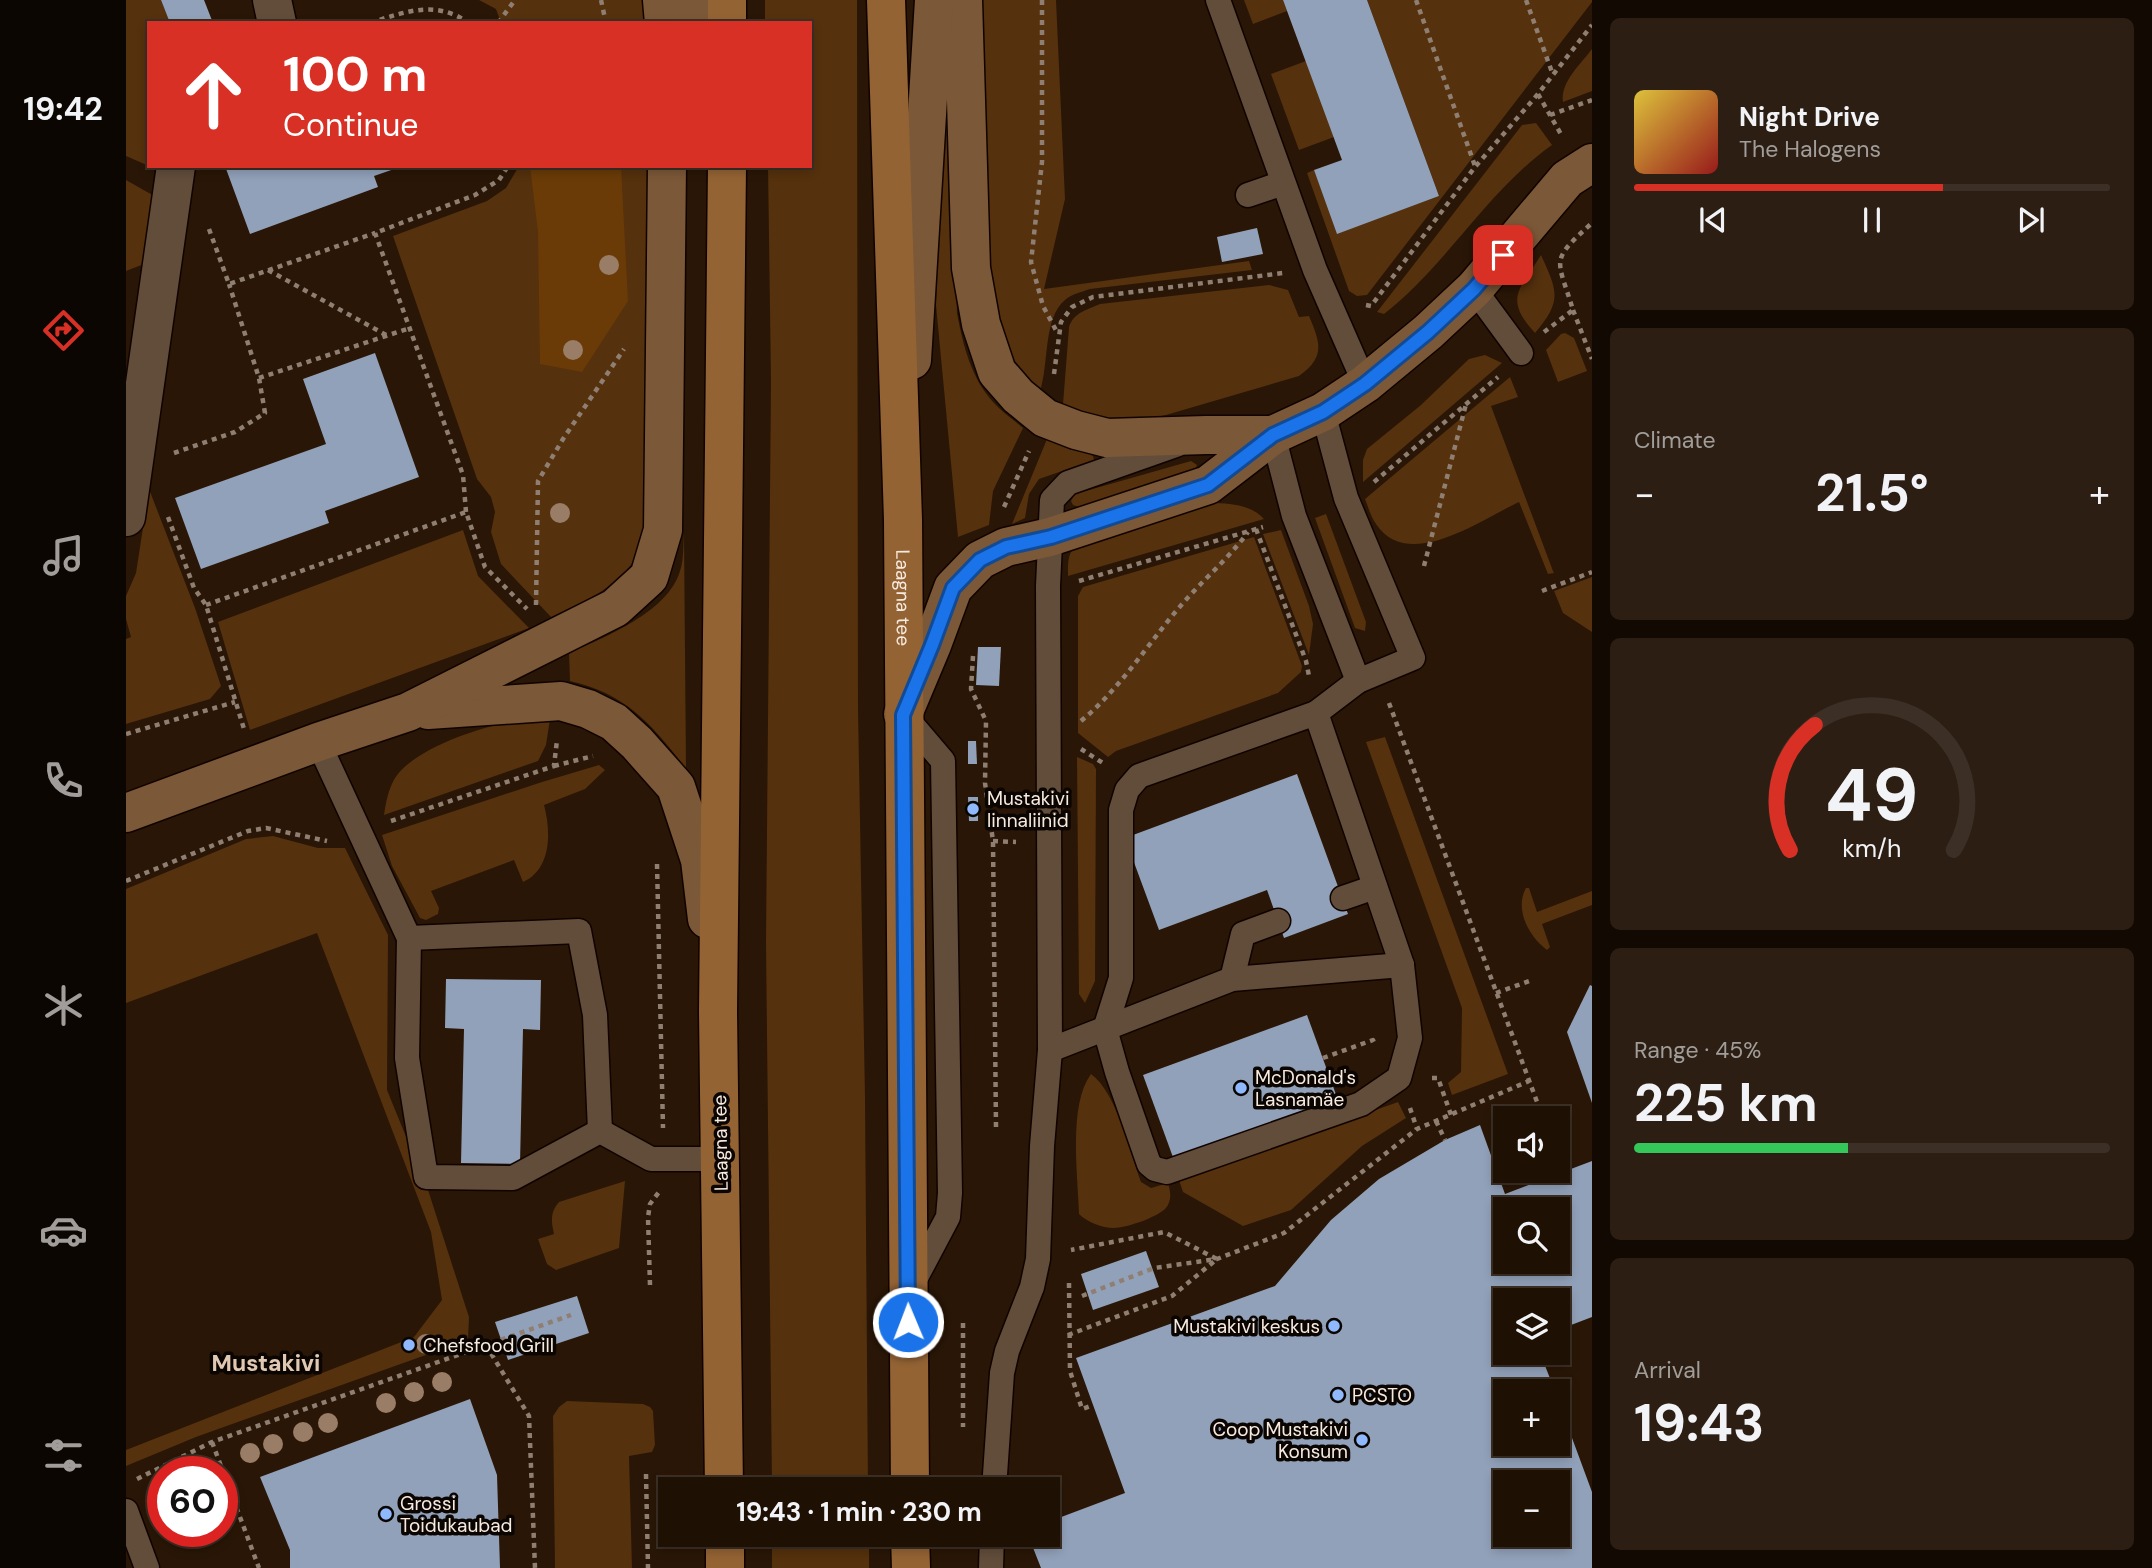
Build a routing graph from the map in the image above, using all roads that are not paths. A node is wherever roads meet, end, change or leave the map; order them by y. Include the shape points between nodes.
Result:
1 (272, 0) edge
2 (662, 0) edge
3 (697, 0) edge
4 (727, 0) edge
5 (886, 0) edge
6 (934, 0) edge
7 (963, 0) edge
8 (1218, 0) edge
9 (277, 21) edge
10 (664, 21) edge
11 (699, 21) edge
12 (727, 21) edge
13 (1592, 163) edge
14 (175, 168) edge
15 (667, 168) edge
16 (714, 168) edge
17 (727, 168) edge
18 (1283, 183) junction
19 (1248, 195) dead end
20 (1474, 289) junction
21 (727, 292) junction
22 (142, 296) edge
23 (1521, 353) dead end
24 (1365, 384) junction
25 (1323, 412) junction
26 (1206, 435) junction
27 (1273, 435) junction
28 (126, 517) edge
29 (903, 520) junction
30 (1051, 537) junction
31 (1368, 676) junction
32 (408, 712) junction
33 (1316, 713) junction
34 (903, 715) junction
35 (318, 742) junction
36 (126, 813) edge
37 (1375, 887) junction
38 (1343, 898) dead end
39 (1278, 921) dead end
40 (409, 938) junction
41 (1402, 965) junction
42 (1232, 979) junction
43 (718, 1011) junction
44 (1105, 1029) junction
45 (1050, 1050) junction
46 (600, 1130) junction
47 (720, 1160) junction
48 (724, 1477) edge
49 (910, 1477) edge
50 (996, 1477) edge
51 (126, 1511) edge
52 (725, 1547) edge
53 (910, 1547) edge
54 (992, 1547) edge
55 (147, 1568) edge
56 (725, 1568) edge
57 (911, 1568) edge
58 (991, 1568) edge

1 - 9 street
2 - 10 street
3 - 11 street
4 - 12 main road
5 - 29 main road, Laagna tee
6 - 29 street
7 - 26 street via 971,268 997,372 1045,418 1076,430 1107,438
8 - 18 lane
13 - 20 street via 1567,179
14 - 22 street
15 - 32 street via 663,530 649,577 615,608
16 - 21 street
17 - 21 main road, Laagna tee
18 - 19 lane
18 - 24 lane
20 - 23 lane
20 - 24 street
21 - 43 main road, Laagna tee
22 - 28 street
24 - 25 street
25 - 27 street
25 - 31 lane via 1346,498 1413,658
26 - 27 street
26 - 30 lane via 1068,483 1052,500
27 - 30 street via 1208,485
27 - 31 lane via 1294,516
29 - 34 main road, Laagna tee
30 - 34 street via 1006,547 980,560 953,588
30 - 45 lane
31 - 33 lane
32 - 35 street
32 - 43 street via 561,701 614,722 637,743 676,787 700,860
33 - 37 lane
33 - 44 lane via 1139,776 1127,790 1121,810 1121,978
34 - 49 main road, Laagna tee
35 - 36 street
35 - 40 lane
37 - 38 lane
37 - 41 lane
39 - 42 lane via 1243,934
40 - 46 lane via 579,930 595,1015
40 - 46 lane via 407,1058 426,1177 513,1178
41 - 42 lane
41 - 44 lane via 1410,1038 1399,1078 1361,1104 1167,1172 1149,1164
42 - 44 lane
43 - 47 main road, Laagna tee
44 - 45 lane
45 - 50 lane via 1038,1259 1002,1373
46 - 47 lane via 651,1159
47 - 48 main road, Laagna tee
51 - 55 lane
52 - 56 main road
53 - 57 main road
54 - 58 lane

